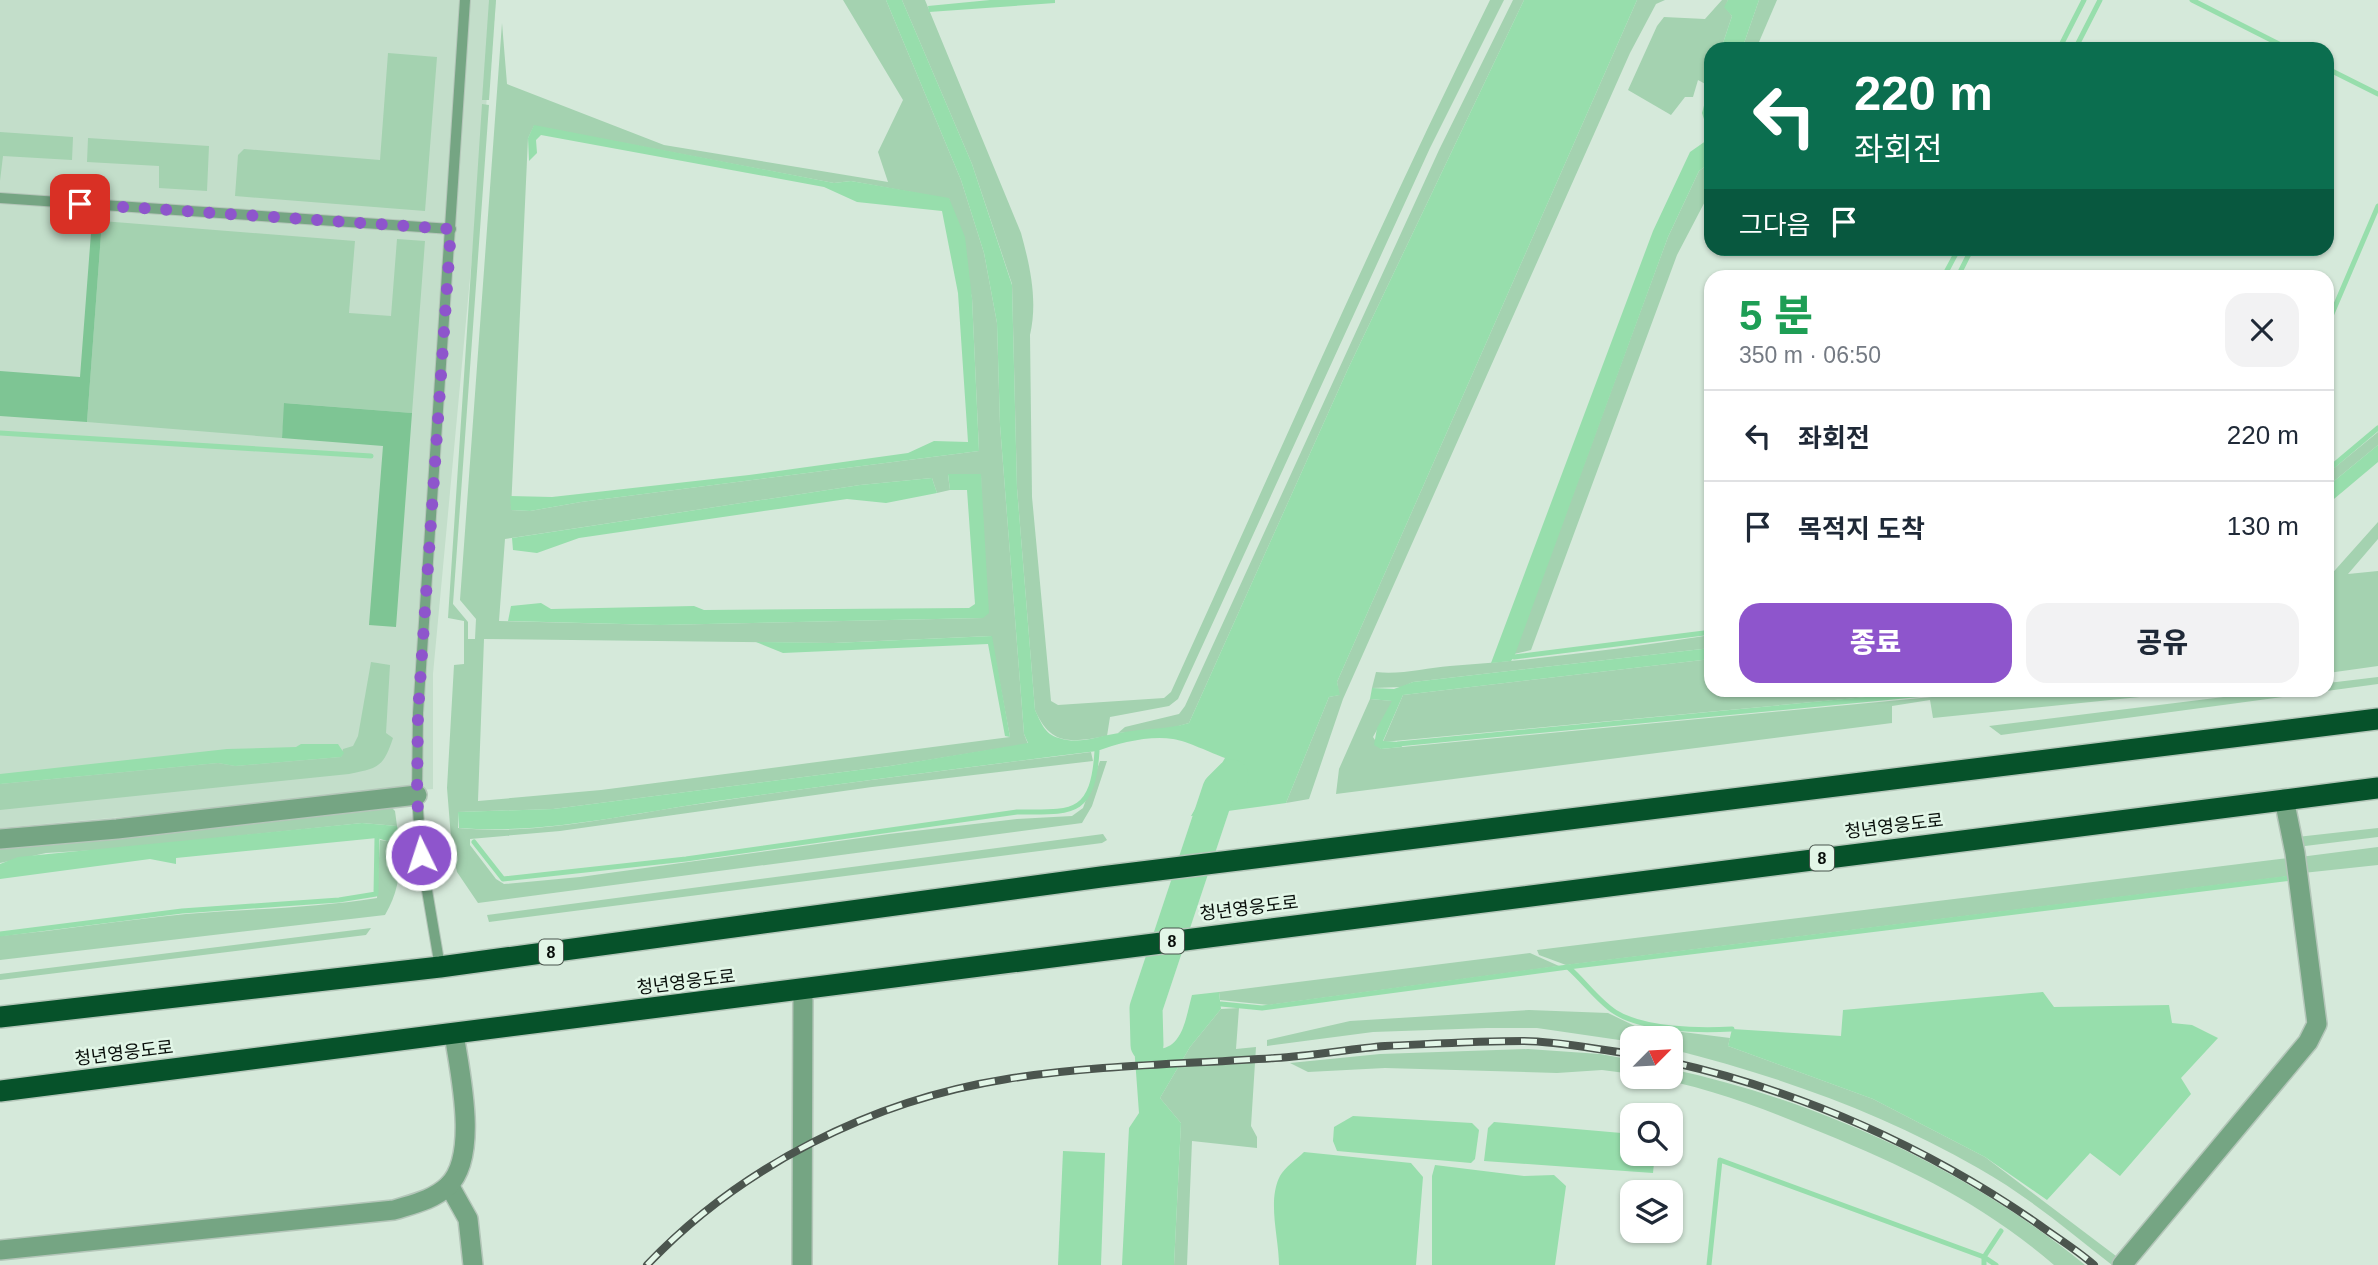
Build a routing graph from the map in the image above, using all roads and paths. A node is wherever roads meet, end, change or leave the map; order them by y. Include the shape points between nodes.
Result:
1 (465, 0) edge
2 (0, 198) edge
3 (451, 229) junction
4 (2378, 719) edge
5 (2378, 788) edge
6 (417, 795) junction
7 (2284, 799) junction
8 (0, 839) edge
9 (440, 967) junction
10 (803, 989) junction
11 (0, 1017) edge
12 (454, 1034) junction
13 (0, 1091) edge
14 (449, 1185) junction
15 (0, 1250) edge
16 (473, 1265) edge
17 (802, 1265) edge
18 (2122, 1265) edge

1 - 3 lane
2 - 3 lane
3 - 6 lane via 418,713
4 - 9 highway, 8 via 1101,877
5 - 7 highway, 청년영웅도로 / 8
6 - 8 street
6 - 9 lane via 421,855
7 - 10 highway, 청년영웅도로 / 8
7 - 18 street via 2317,1024 2308,1042
9 - 11 highway, 8
10 - 12 highway, 청년영웅도로 / 8
10 - 17 street
12 - 13 highway, 청년영웅도로 / 8
12 - 14 street via 464,1102 463,1161
14 - 15 street via 427,1200 394,1210
14 - 16 street via 468,1219

